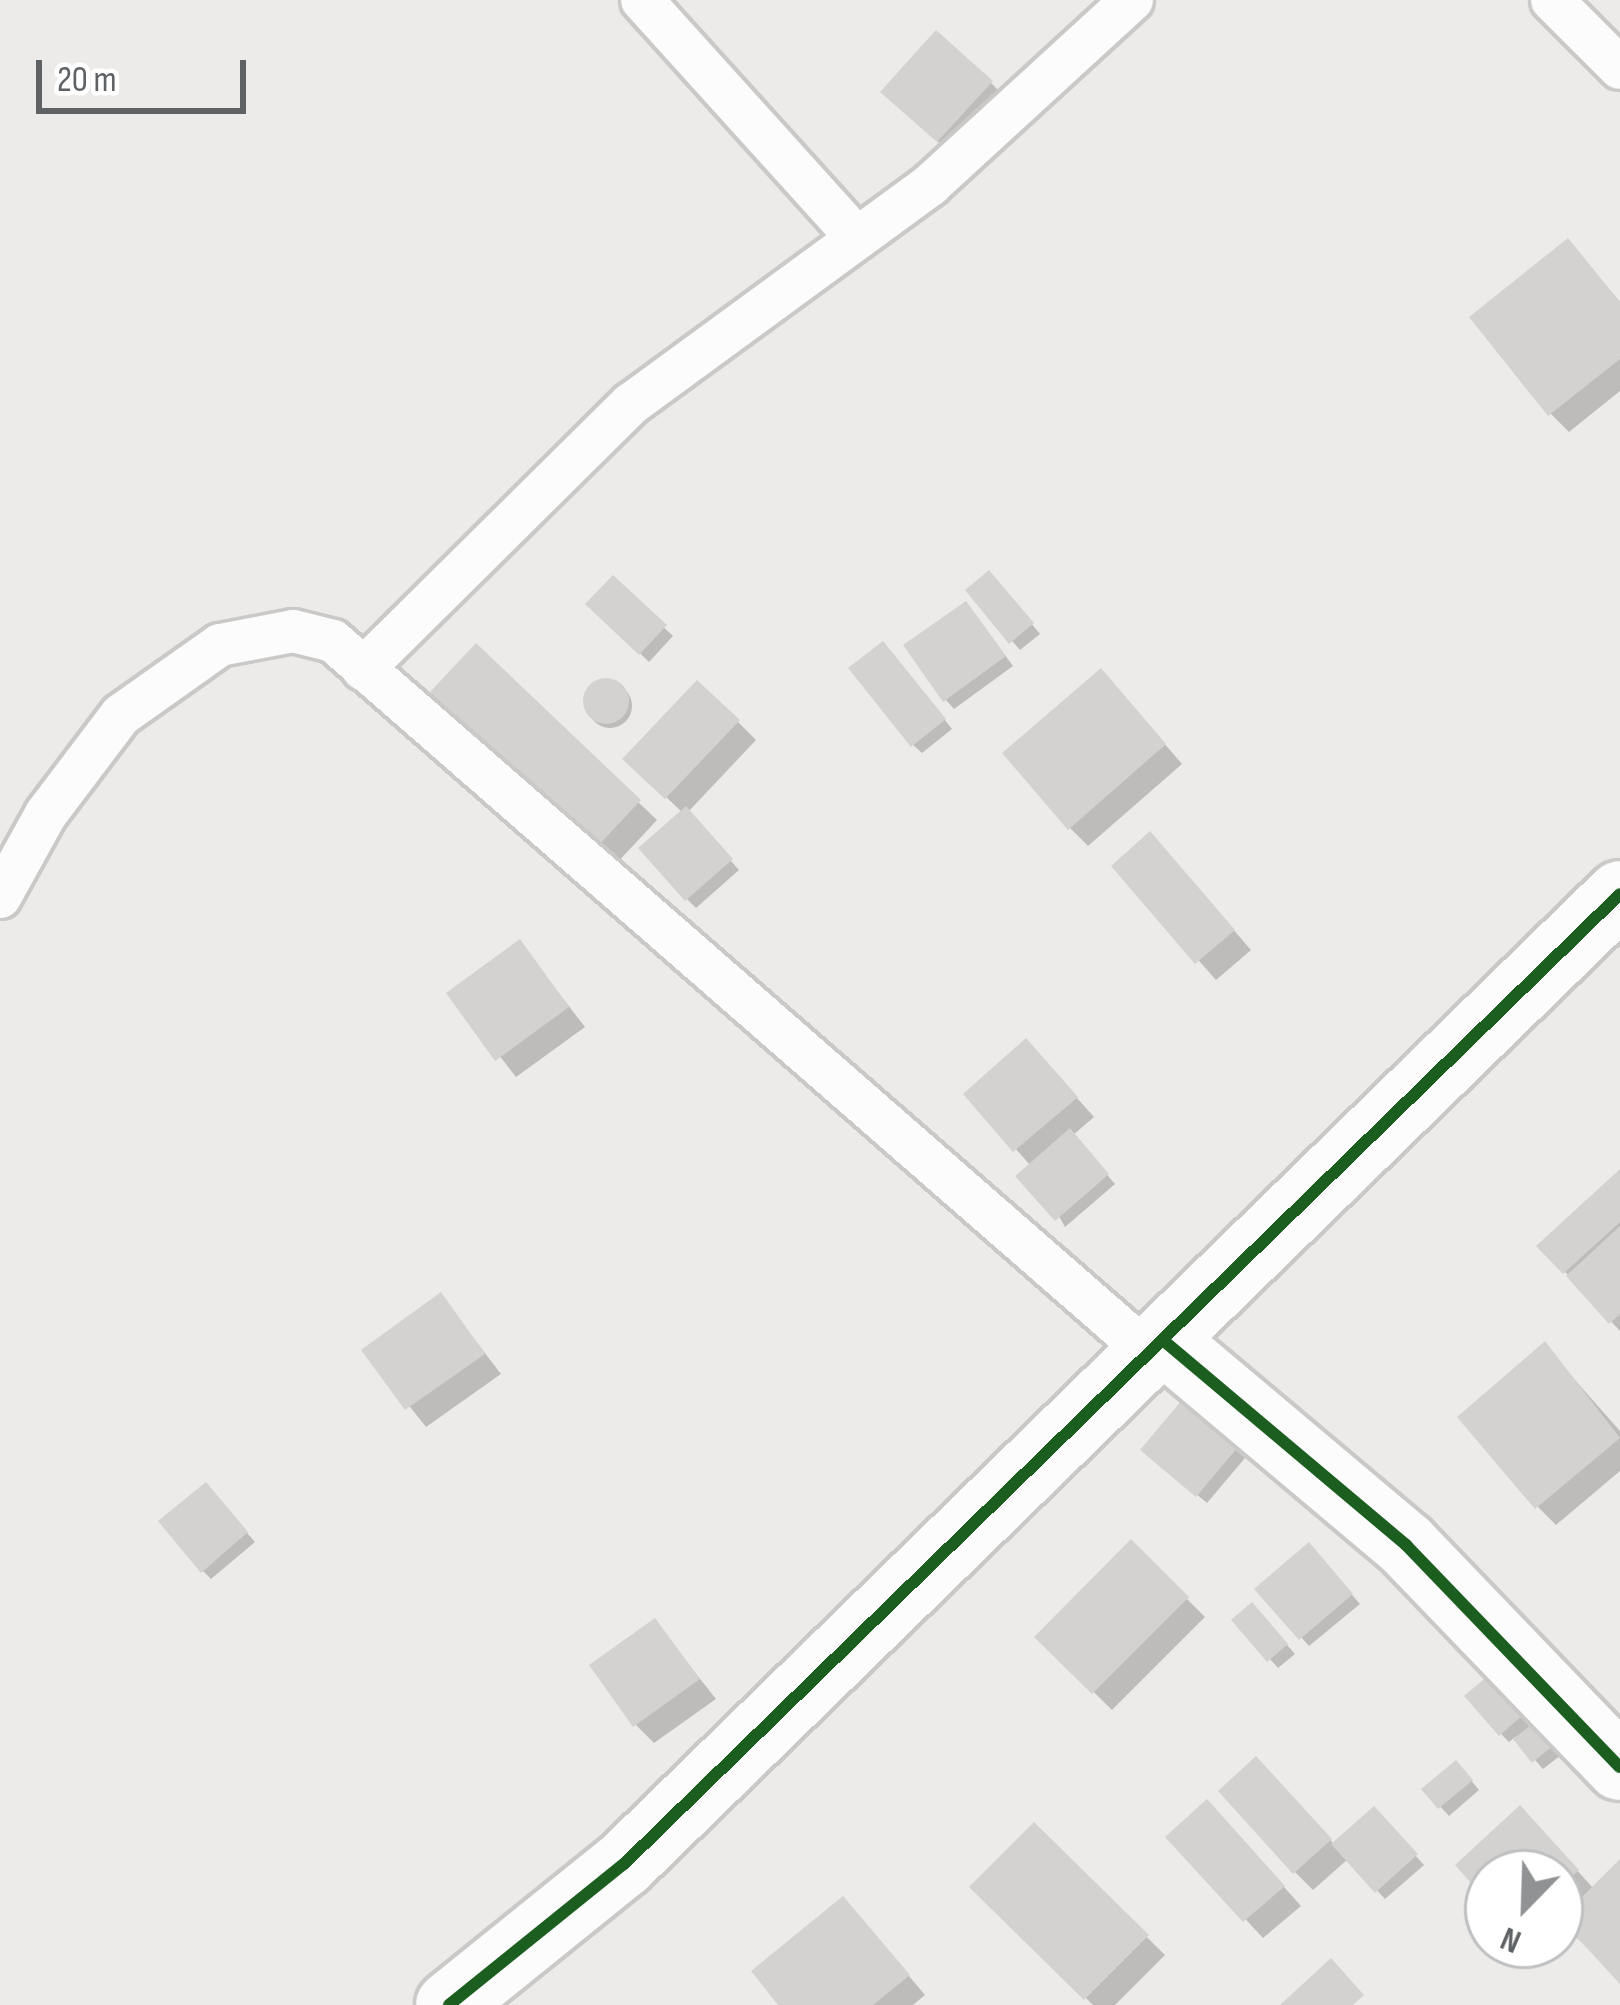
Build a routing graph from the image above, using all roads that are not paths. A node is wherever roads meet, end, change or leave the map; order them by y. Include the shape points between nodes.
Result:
1 (642, 0) edge
2 (1132, 0) edge
3 (1552, 0) edge
4 (1620, 68) edge
5 (855, 236) junction
6 (363, 669) junction
7 (1620, 894) edge
8 (0, 897) edge
9 (1157, 1348) junction
10 (1620, 1767) edge
11 (449, 2005) edge

1 - 5 lane
2 - 5 lane via 930,185
3 - 4 lane
5 - 6 lane via 631,404
6 - 8 lane via 333,641 293,631 220,645 121,715 46,814
6 - 9 lane
7 - 9 street
9 - 10 street via 1406,1545
9 - 11 street via 624,1864

